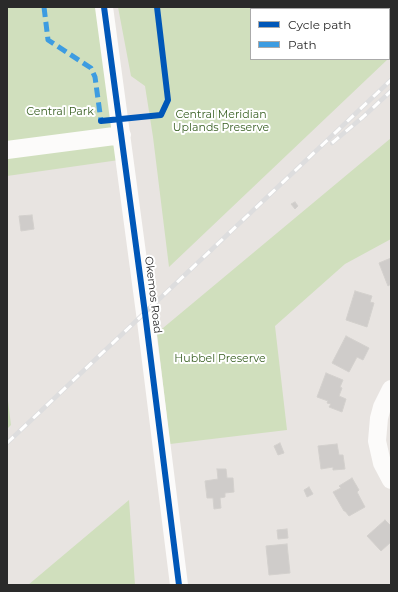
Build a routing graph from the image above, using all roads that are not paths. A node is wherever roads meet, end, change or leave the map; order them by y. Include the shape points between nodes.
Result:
1 (104, 7) edge
2 (122, 135) junction
3 (7, 150) edge
4 (391, 389) edge
5 (391, 480) edge
6 (179, 585) edge

1 - 2 street, Okemos Road
2 - 3 street
2 - 6 street, Okemos Road
4 - 5 street via 379,418 377,441 382,463

